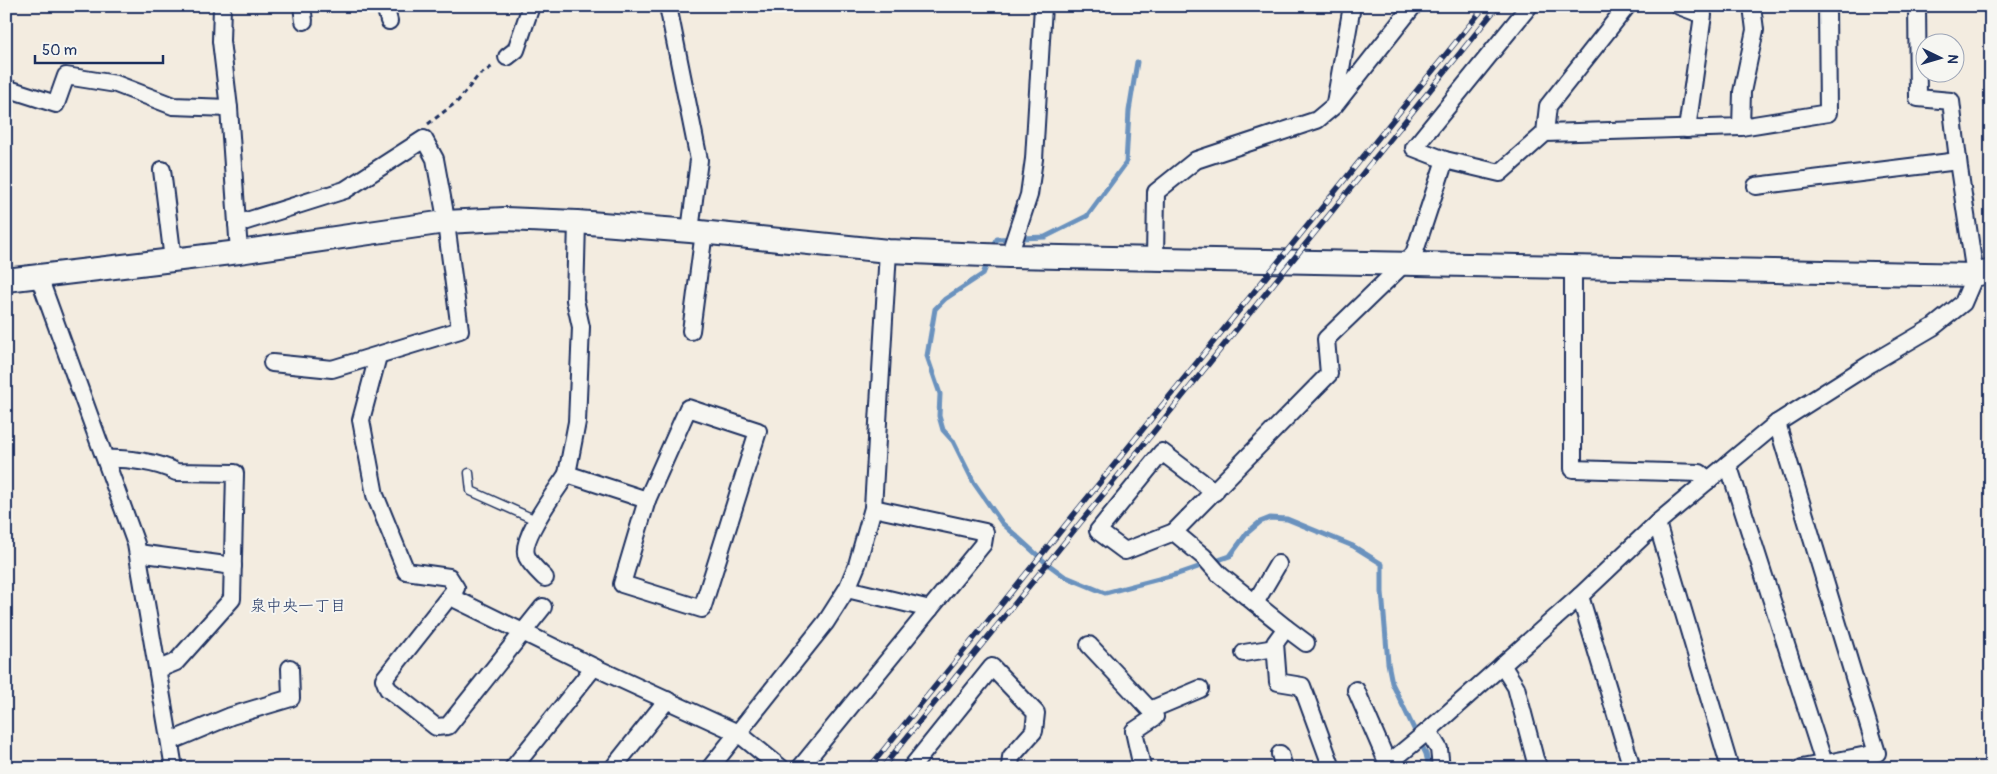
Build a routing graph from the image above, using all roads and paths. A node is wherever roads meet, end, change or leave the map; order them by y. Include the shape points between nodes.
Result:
1 (222, 6) edge
2 (531, 6) edge
3 (668, 6) edge
4 (1043, 6) edge
5 (1352, 6) edge
6 (1413, 6) edge
7 (1529, 6) edge
8 (1627, 6) edge
9 (1679, 6) edge
10 (1752, 6) edge
11 (1827, 6) edge
12 (1917, 6) edge
13 (507, 57) joint
14 (6, 88) edge
15 (1335, 105) junction
16 (229, 108) junction
17 (1741, 127) junction
18 (1687, 129) junction
19 (1545, 133) junction
20 (424, 139) junction
21 (1445, 160) junction
22 (1958, 161) junction
23 (162, 170) dead end
24 (1756, 186) dead end
25 (445, 222) junction
26 (577, 222) junction
27 (237, 224) junction
28 (697, 231) junction
29 (888, 251) junction
30 (239, 252) junction
31 (1009, 256) junction
32 (1155, 259) junction
33 (173, 260) junction
34 (1404, 265) junction
35 (1572, 268) junction
36 (1983, 273) edge
37 (39, 277) junction
38 (6, 280) edge
39 (690, 331) dead end
40 (378, 356) junction
41 (272, 363) dead end
42 (1777, 423) junction
43 (106, 459) junction
44 (1728, 464) junction
45 (468, 473) dead end
46 (567, 474) junction
47 (1709, 480) junction
48 (1215, 492) junction
49 (647, 500) junction
50 (873, 508) junction
51 (538, 521) junction
52 (1657, 523) junction
53 (1174, 532) junction
54 (138, 552) junction
55 (1278, 564) dead end
56 (233, 566) junction
57 (545, 578) dead end
58 (847, 589) junction
59 (1580, 596) junction
60 (451, 597) junction
61 (1255, 603) junction
62 (543, 607) dead end
63 (930, 609) junction
64 (1286, 628) junction
65 (524, 632) junction
66 (1306, 643) dead end
67 (1089, 645) dead end
68 (1275, 648) junction
69 (1244, 653) dead end
70 (1502, 666) junction
71 (594, 667) junction
72 (290, 668) dead end
73 (159, 669) junction
74 (1200, 689) dead end
75 (1356, 690) dead end
76 (667, 700) junction
77 (1150, 710) junction
78 (1428, 731) junction
79 (738, 733) junction
80 (171, 741) junction
81 (1824, 764) junction
82 (1385, 766) edge
83 (174, 768) edge
84 (513, 768) edge
85 (613, 768) edge
86 (710, 768) edge
87 (781, 768) edge
88 (800, 768) edge
89 (911, 768) edge
90 (1010, 768) edge
91 (1138, 768) edge
92 (1332, 768) edge
93 (1441, 768) edge
94 (1539, 768) edge
95 (1632, 768) edge
96 (1730, 768) edge
97 (1802, 768) edge

1 - 16 street via 221,41
2 - 13 street via 516,50
3 - 28 street via 699,160
4 - 31 street via 1030,195
5 - 15 street
6 - 15 street
7 - 21 street via 1414,148
8 - 19 street via 1548,106
9 - 18 street via 1703,15
10 - 17 street via 1755,30 1742,92
11 - 17 street via 1828,113
12 - 22 street via 1918,98 1951,101
13 - 20 path via 478,76 458,101 427,125
14 - 16 street via 56,104 66,76 116,84 173,106
15 - 32 street via 1317,120 1196,160 1156,192
16 - 27 street
17 - 18 street
18 - 19 street
19 - 21 street via 1500,173
20 - 25 street via 435,159
20 - 27 street via 345,190
21 - 34 street via 1414,254
22 - 24 street
22 - 36 street
23 - 33 street
25 - 26 street
25 - 30 street
25 - 40 street via 460,330
26 - 28 street
26 - 46 street via 574,300 581,327 577,422
27 - 30 street
28 - 29 street
28 - 39 street
29 - 31 street
29 - 50 street
30 - 33 street
31 - 32 street
32 - 34 street
33 - 37 street
34 - 35 street
34 - 48 street via 1326,339 1329,374
35 - 36 street
35 - 47 street via 1572,469 1700,473
36 - 42 street via 1963,303 1933,327
37 - 38 street
37 - 43 street
40 - 41 street via 332,369
40 - 60 street via 361,420 375,495 406,571 450,577 456,588
42 - 44 street
42 - 81 street via 1877,753
43 - 54 street
43 - 56 street via 118,458 168,467 176,472 235,473
44 - 47 street
44 - 81 street
45 - 51 lane via 471,491
46 - 49 street
46 - 51 street
47 - 52 street
48 - 53 street
48 - 53 street via 1162,452 1098,531 1125,551
49 - 49 street via 688,408 758,431 702,609 622,584
50 - 58 street
50 - 63 street via 985,532 983,544
51 - 57 street via 529,533 526,556
52 - 59 street
52 - 96 street
53 - 61 street
54 - 56 street
54 - 73 street
55 - 61 street
56 - 73 street via 232,599 176,662
58 - 63 street
58 - 79 street via 826,622
59 - 70 street
59 - 95 street
60 - 65 street
60 - 65 street via 384,679 388,689 436,727 448,726
61 - 64 street
62 - 65 street
63 - 88 street
64 - 66 street
64 - 68 street
65 - 71 street
67 - 77 street
68 - 69 street
68 - 92 street via 1278,682 1302,686
70 - 78 street
70 - 94 street via 1516,687
71 - 76 street
71 - 84 street
72 - 80 street via 291,698 231,716
73 - 80 street
74 - 77 street
75 - 82 street
76 - 79 street
76 - 85 street
77 - 91 street via 1156,717 1134,731 1142,767
78 - 82 street
78 - 93 street via 1439,749
79 - 86 street
79 - 87 street
80 - 83 street
81 - 97 street
89 - 90 street via 992,667 1036,713 1034,731 1012,757

